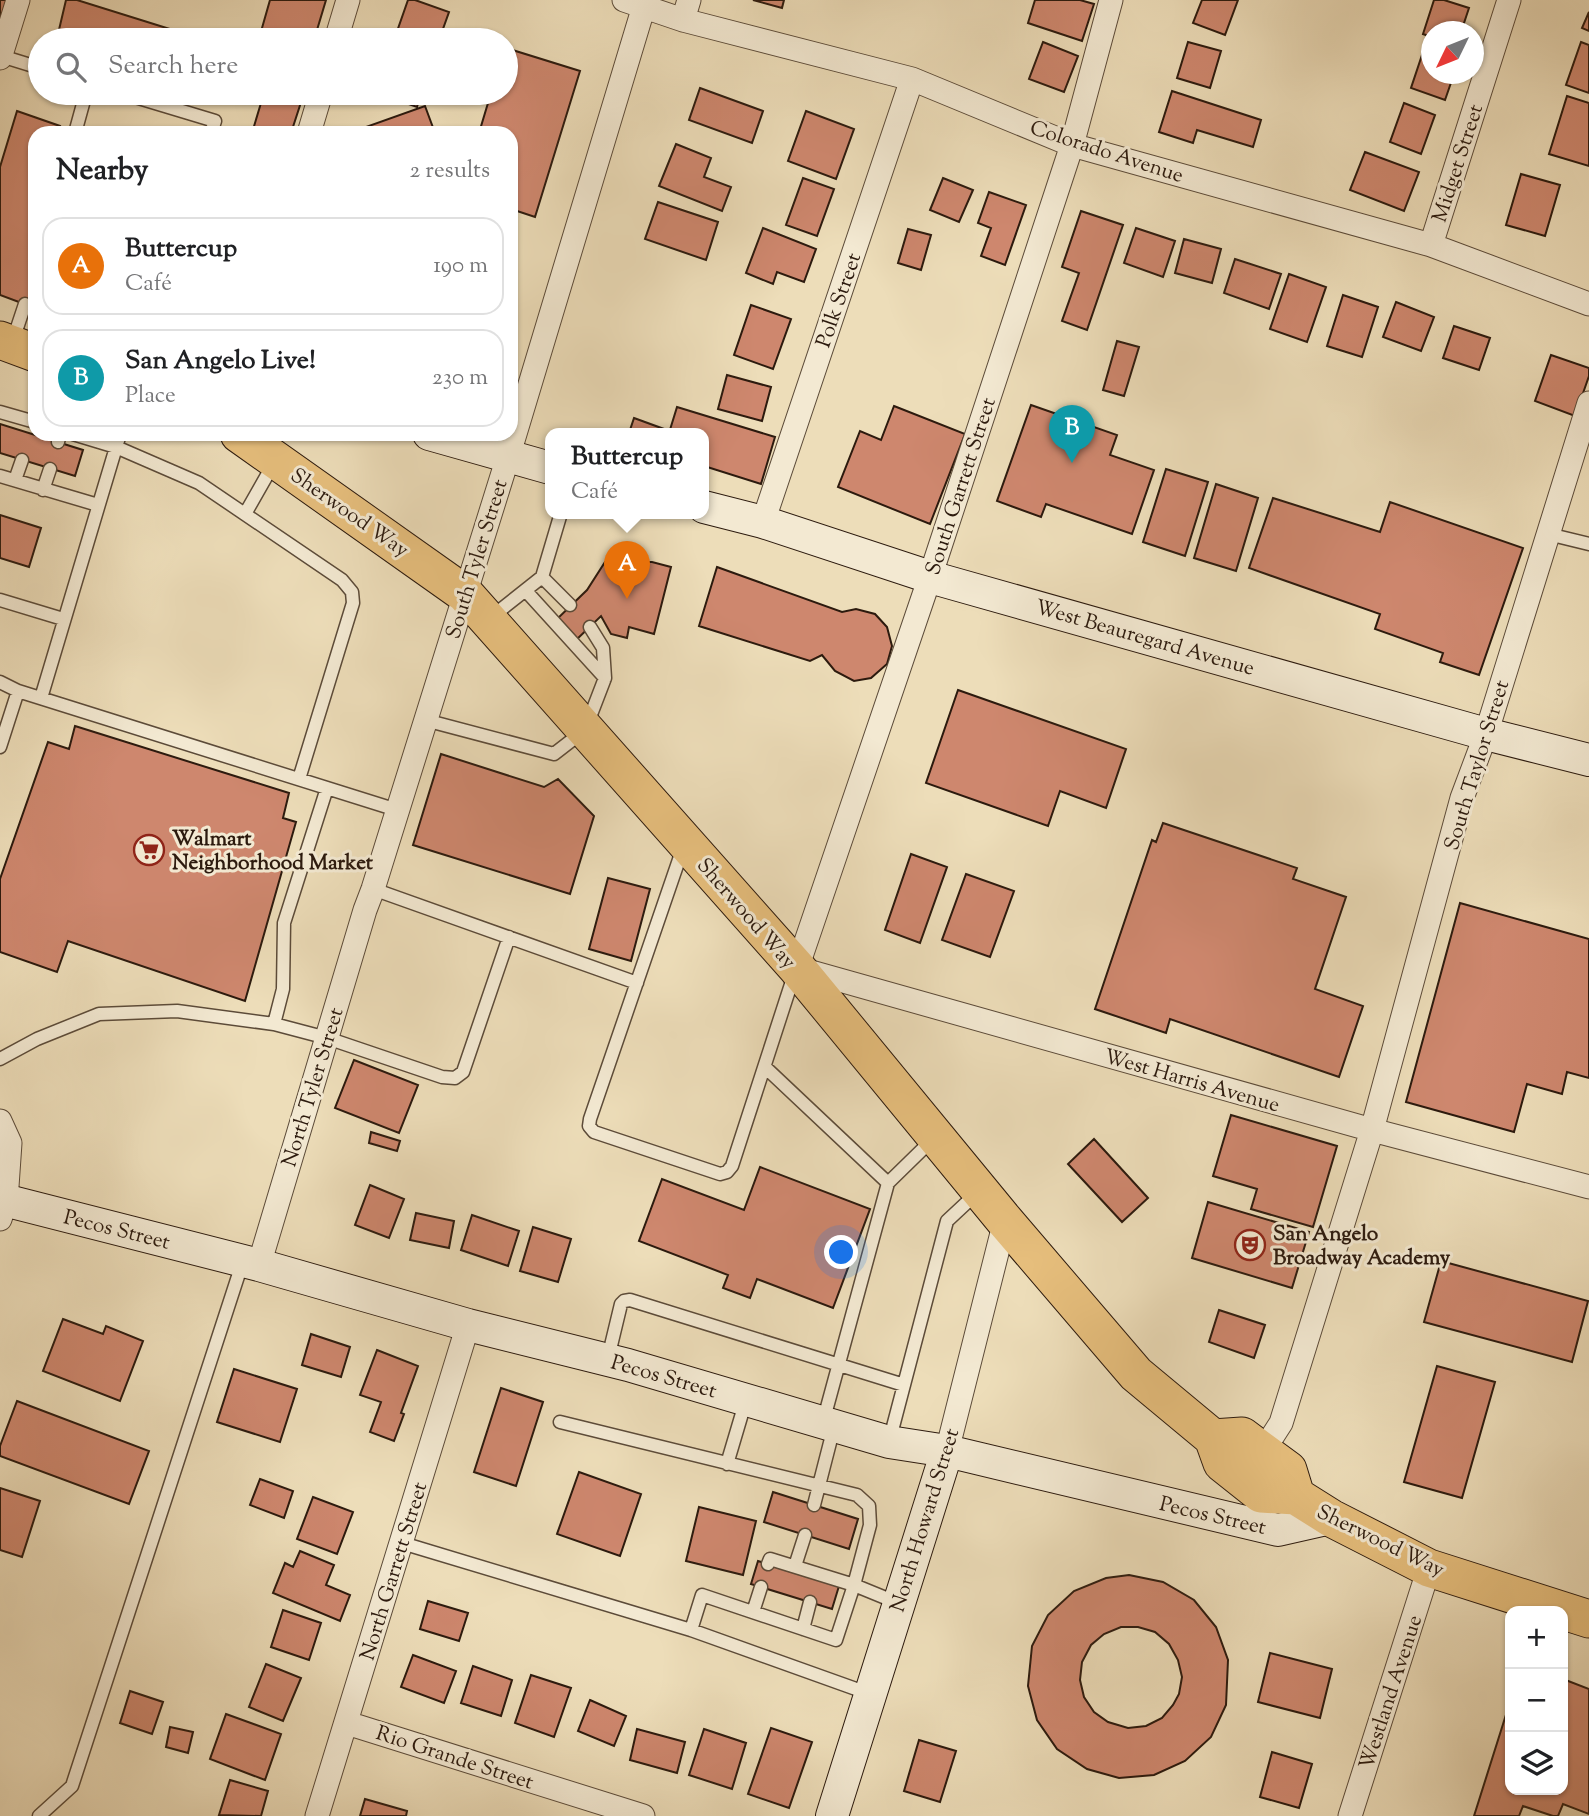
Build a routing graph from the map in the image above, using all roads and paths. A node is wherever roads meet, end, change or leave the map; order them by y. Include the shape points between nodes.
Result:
1 (18, 0) edge
2 (348, 0) edge
3 (1111, 0) edge
4 (1509, 0) edge
5 (634, 3) edge
6 (686, 10) edge
7 (340, 28) edge
8 (0, 57) edge
9 (28, 65) edge
10 (912, 79) junction
11 (83, 105) edge
12 (162, 105) edge
13 (317, 105) edge
14 (77, 126) edge
15 (214, 126) edge
16 (311, 126) edge
17 (1072, 145) junction
18 (1431, 245) junction
19 (24, 304) dead end
20 (1589, 304) edge
21 (16, 345) edge
22 (1589, 403) edge
23 (1, 416) edge
24 (518, 421) edge
25 (28, 424) edge
26 (118, 441) edge
27 (120, 441) edge
28 (249, 441) edge
29 (453, 441) edge
30 (512, 441) edge
31 (508, 457) junction
32 (22, 460) dead end
33 (275, 460) junction
34 (545, 467) edge
35 (50, 469) dead end
36 (0, 475) edge
37 (15, 480) junction
38 (43, 490) junction
39 (98, 505) junction
40 (709, 508) edge
41 (244, 514) junction
42 (559, 519) edge
43 (763, 522) junction
44 (1548, 534) junction
45 (1589, 544) edge
46 (542, 576) junction
47 (930, 576) junction
48 (526, 591) junction
49 (0, 600) edge
50 (570, 605) dead end
51 (477, 607) junction
52 (63, 619) junction
53 (590, 627) dead end
54 (605, 678) junction
55 (0, 682) edge
56 (18, 691) junction
57 (41, 698) junction
58 (425, 720) junction
59 (585, 730) junction
60 (1486, 734) junction
61 (0, 747) edge
62 (1589, 760) edge
63 (299, 779) junction
64 (327, 788) junction
65 (397, 810) junction
66 (685, 842) junction
67 (369, 900) junction
68 (509, 937) junction
69 (797, 968) junction
70 (637, 983) junction
71 (274, 1024) junction
72 (327, 1038) junction
73 (0, 1059) edge
74 (765, 1067) junction
75 (0, 1121) edge
76 (1372, 1130) junction
77 (936, 1137) junction
78 (888, 1183) junction
79 (1589, 1186) edge
80 (980, 1191) junction
81 (2, 1206) edge
82 (1005, 1221) junction
83 (251, 1263) junction
84 (468, 1325) junction
85 (607, 1360) junction
86 (839, 1366) junction
87 (904, 1385) junction
88 (746, 1400) junction
89 (560, 1422) dead end
90 (829, 1425) junction
91 (1213, 1438) junction
92 (889, 1443) junction
93 (947, 1451) junction
94 (1263, 1451) junction
95 (727, 1464) junction
96 (819, 1487) junction
97 (1296, 1496) junction
98 (814, 1505) dead end
99 (1331, 1518) junction
100 (805, 1535) dead end
101 (402, 1543) junction
102 (768, 1564) dead end
103 (795, 1566) junction
104 (1429, 1568) junction
105 (854, 1585) junction
106 (761, 1587) dead end
107 (810, 1602) dead end
108 (899, 1603) junction
109 (753, 1612) junction
110 (1589, 1619) edge
111 (803, 1629) junction
112 (691, 1630) junction
113 (870, 1694) junction
114 (347, 1723) junction
115 (39, 1816) edge
116 (317, 1816) edge
117 (643, 1816) edge
118 (832, 1816) edge
119 (1350, 1816) edge

1 - 8 street
2 - 7 street
3 - 17 street, South Garrett Street
4 - 18 street, Midget Street
5 - 6 street, Colorado Avenue
5 - 24 street, South Tyler Street
6 - 10 street, Colorado Avenue
8 - 9 lane
10 - 17 street, Colorado Avenue
10 - 43 street, Polk Street
11 - 14 lane
12 - 15 lane via 215,121
13 - 16 street
17 - 18 street, Colorado Avenue
17 - 47 street, South Garrett Street
18 - 20 street, Colorado Avenue
19 - 21 lane
22 - 44 street, South Taylor Street
23 - 25 lane
26 - 39 lane
27 - 41 lane
28 - 33 main road, Sherwood Way
29 - 31 street
30 - 31 street, South Tyler Street
31 - 34 street
31 - 51 street, South Tyler Street
32 - 37 lane
33 - 41 lane
33 - 51 main road, Sherwood Way
35 - 38 lane
36 - 37 lane
37 - 38 lane
38 - 39 lane
39 - 52 lane
40 - 43 street, West Beauregard Avenue
41 - 63 lane via 342,580 352,592 353,603
42 - 46 lane
43 - 47 street, West Beauregard Avenue
44 - 45 lane
44 - 60 street, South Taylor Street
46 - 48 lane
46 - 50 lane
47 - 60 street, West Beauregard Avenue
47 - 69 street, South Garrett Street
48 - 51 lane
48 - 54 lane
49 - 52 lane
51 - 58 street, South Tyler Street
51 - 59 main road, Sherwood Way
52 - 57 lane
53 - 54 lane via 603,648
54 - 59 lane
55 - 56 lane
56 - 57 lane
56 - 61 lane
57 - 63 lane
58 - 59 lane via 554,754
58 - 65 street, South Tyler Street
59 - 66 main road, Sherwood Way
60 - 62 street, West Beauregard Avenue
60 - 76 street, South Taylor Street via 1462,798
63 - 64 lane
64 - 65 lane
64 - 71 lane via 284,923 283,989
65 - 67 street, South Tyler Street
66 - 69 main road, Sherwood Way
66 - 70 lane
67 - 68 lane
67 - 72 street, North Tyler Street
68 - 70 lane
68 - 72 lane via 463,1072 455,1078
69 - 74 lane
69 - 76 street, West Harris Avenue
69 - 77 main road, Sherwood Way
70 - 74 lane via 590,1119 594,1132 720,1174 727,1172
71 - 72 lane
71 - 73 lane via 177,1011 99,1014
72 - 83 street, North Tyler Street
74 - 78 lane
75 - 81 street via 10,1143
76 - 79 street, West Harris Avenue
76 - 94 street, South Taylor Street via 1282,1423
77 - 78 lane
77 - 80 main road, Sherwood Way
78 - 86 lane
80 - 82 main road, Sherwood Way
80 - 87 lane via 947,1221
81 - 83 street, Pecos Street
82 - 91 main road, Sherwood Way via 1136,1374
82 - 93 street, North Howard Street
83 - 84 street, Pecos Street
83 - 115 lane via 72,1786
84 - 85 street, Pecos Street
84 - 101 street, North Garrett Street
85 - 86 lane via 621,1304 630,1300
85 - 88 street, Pecos Street
86 - 87 lane
86 - 90 lane
87 - 92 lane
88 - 90 street, Pecos Street
88 - 95 lane
89 - 95 lane
90 - 92 street, Pecos Street
90 - 96 lane
91 - 94 main road, Sherwood Way via 1242,1436
91 - 97 main road, Sherwood Way via 1222,1463 1261,1494
92 - 93 street, Pecos Street
93 - 99 street, Pecos Street via 1278,1530
93 - 108 street, North Howard Street
94 - 97 main road, Sherwood Way via 1288,1470
95 - 96 lane
96 - 98 lane
96 - 105 lane via 857,1495 869,1506 870,1525
97 - 99 main road, Sherwood Way
99 - 104 main road, Sherwood Way
100 - 103 lane
101 - 112 lane
101 - 114 street, North Garrett Street
102 - 103 lane via 770,1559
103 - 105 lane
104 - 110 main road, Sherwood Way
104 - 119 street, Westland Avenue
105 - 108 lane
105 - 111 lane via 836,1640
106 - 109 lane
107 - 111 lane
108 - 113 street, North Howard Street
109 - 111 lane
109 - 112 lane via 702,1595
112 - 113 lane
113 - 118 street, North Howard Street
114 - 116 street, North Garrett Street
114 - 117 street, Rio Grande Street

